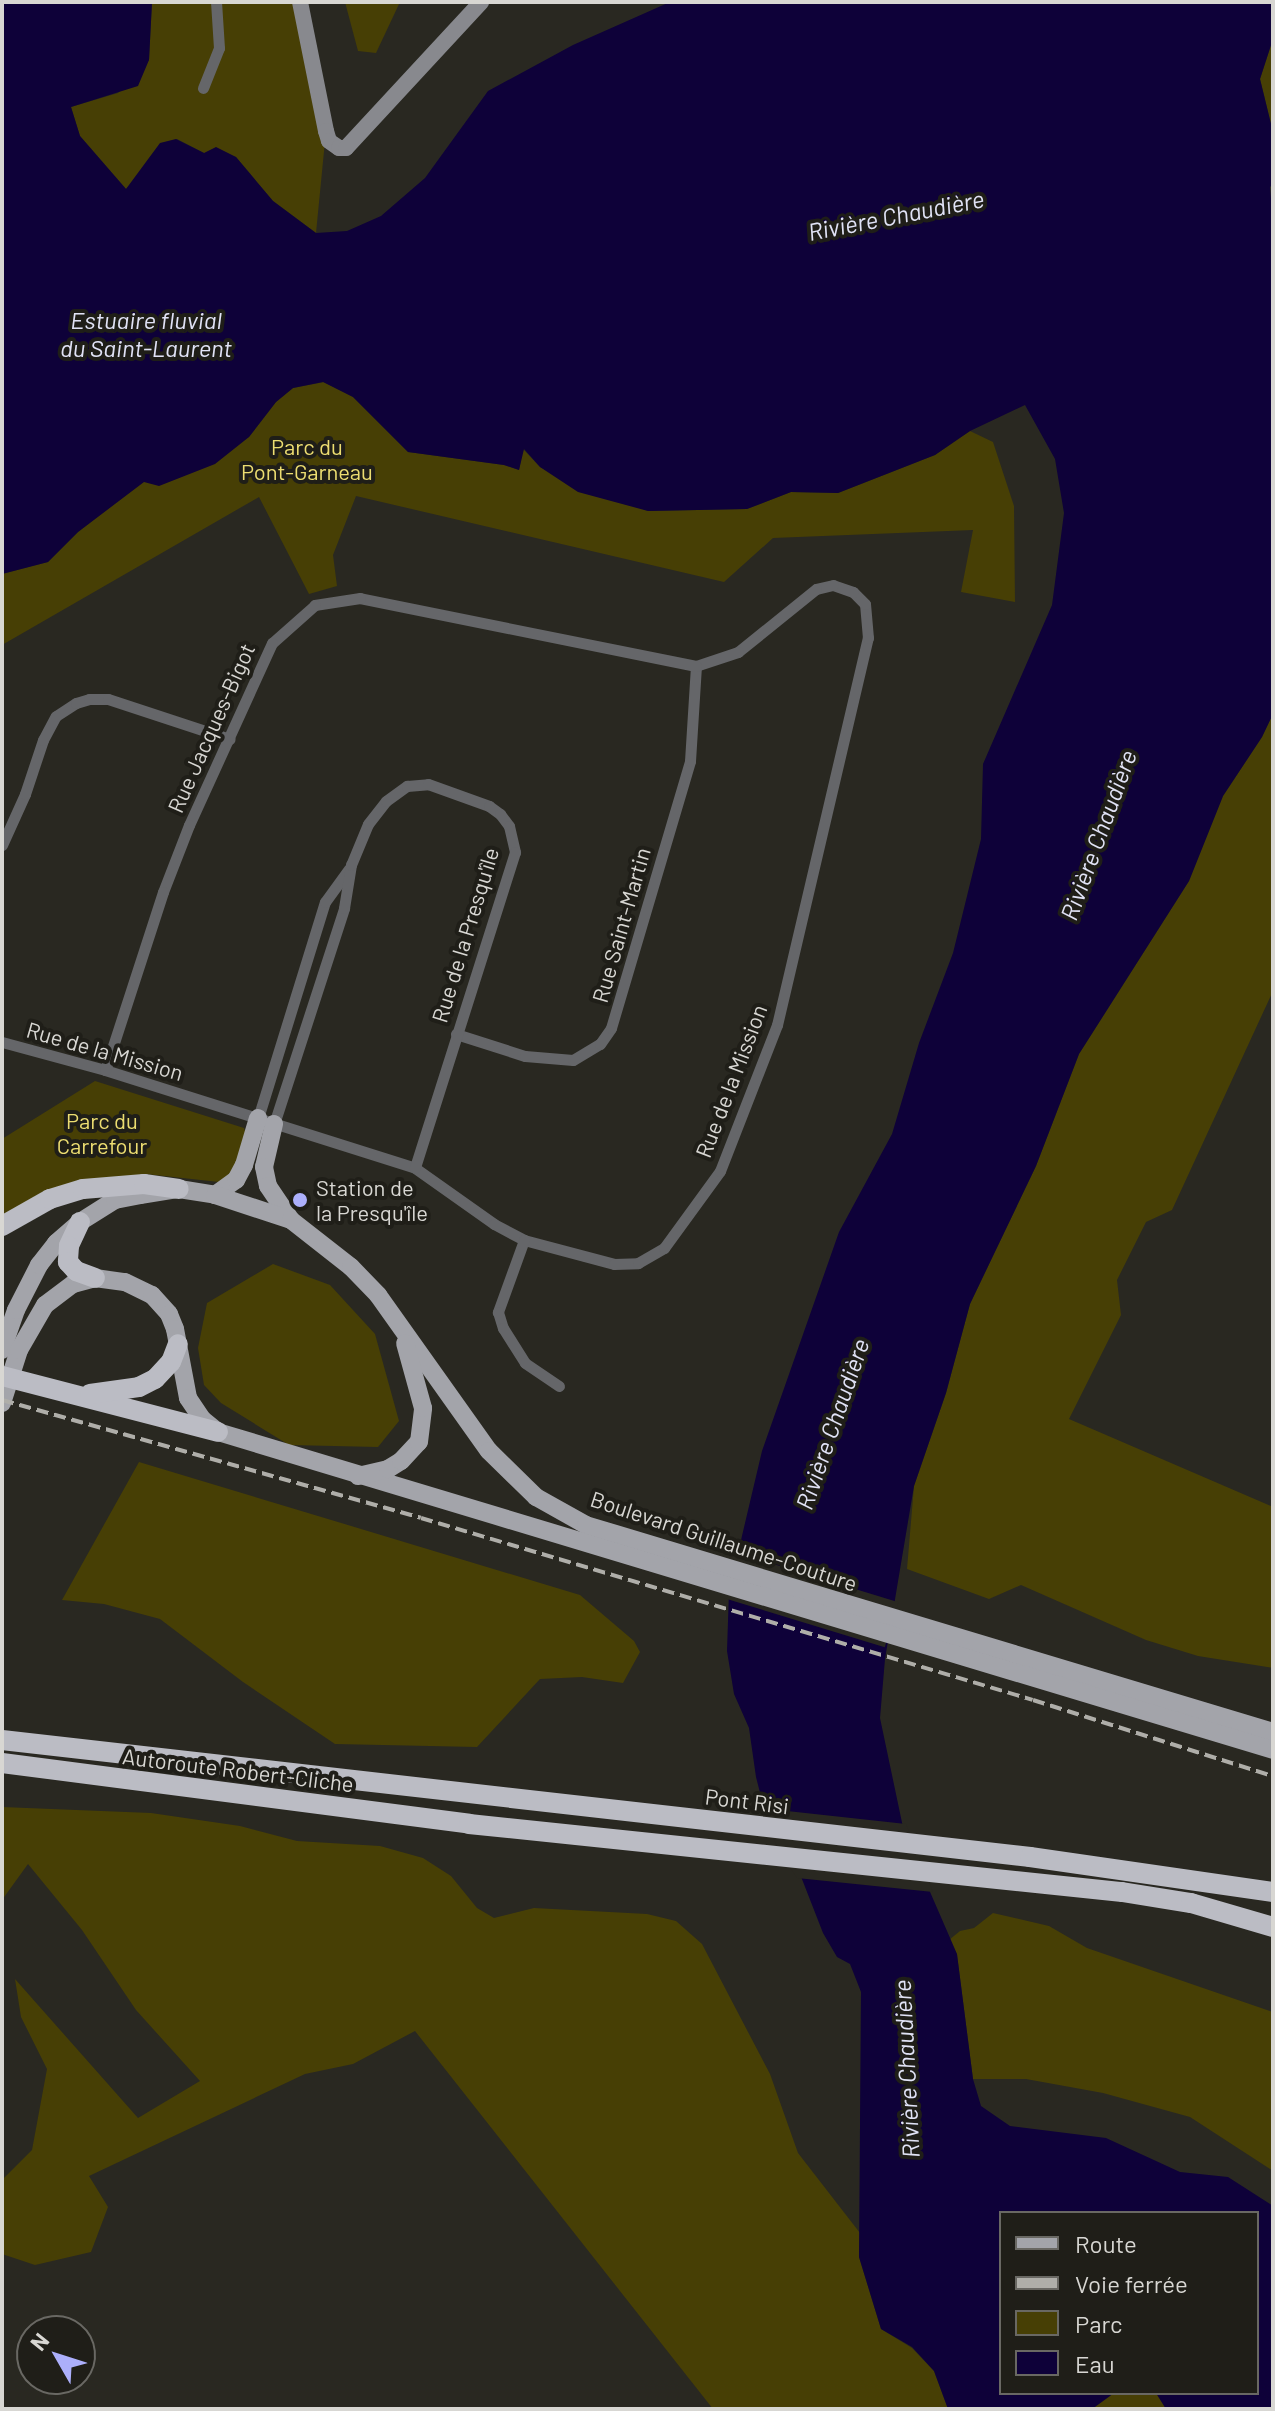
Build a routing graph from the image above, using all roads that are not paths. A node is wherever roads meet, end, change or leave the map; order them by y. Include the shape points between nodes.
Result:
1 (216, 2) edge
2 (300, 2) edge
3 (481, 2) edge
4 (203, 88) dead end
5 (696, 666) junction
6 (230, 739) junction
7 (2, 845) edge
8 (351, 865) junction
9 (456, 1034) junction
10 (2, 1042) edge
11 (105, 1070) junction
12 (266, 1121) junction
13 (415, 1168) junction
14 (179, 1189) junction
15 (215, 1195) junction
16 (291, 1220) junction
17 (80, 1222) junction
18 (2, 1226) edge
19 (524, 1240) junction
20 (95, 1278) junction
21 (399, 1325) junction
22 (178, 1344) junction
23 (2, 1350) edge
24 (11, 1378) edge
25 (559, 1386) dead end
26 (78, 1396) junction
27 (2, 1403) edge
28 (218, 1432) junction
29 (358, 1476) junction
30 (583, 1534) junction
31 (1002, 1661) junction
32 (1273, 1732) edge
33 (2, 1740) edge
34 (1273, 1750) edge
35 (2, 1763) edge
36 (459, 1792) joint
37 (1273, 1892) edge
38 (1273, 1927) edge

1 - 4 street via 219,48
2 - 3 street via 326,131 339,148 346,148
5 - 6 street, Rue Jacques-Bigot via 360,598 335,599 315,605 272,643
5 - 9 street, Rue Saint-Martin via 690,761 611,1028 587,1054 551,1061
5 - 19 street, Rue de la Mission via 738,652 816,589 833,585 853,592 865,604 868,638 777,1025 720,1171 664,1248 638,1263 614,1264
6 - 7 street via 108,699 76,703 56,716 43,740
6 - 11 street, Rue Jacques-Bigot via 163,892
8 - 9 street, Rue de la Presqu'île via 368,824 407,786 428,784 489,806 509,826 515,852
8 - 12 street, Rue de la Presqu'île via 344,908
8 - 12 street, Rue de la Presqu'île via 325,902
9 - 13 street, Rue de la Presqu'île
10 - 11 street, Rue de la Mission
11 - 12 street, Rue de la Mission
12 - 13 street, Rue de la Mission
12 - 15 main road via 236,1180
12 - 16 main road via 268,1186
13 - 19 street, Rue de la Mission
14 - 15 main road, Boulevard Guillaume-Couture
14 - 17 main road via 115,1200
14 - 18 highway, Boulevard Guillaume-Couture via 144,1184 83,1189 50,1199
15 - 16 main road, Boulevard Guillaume-Couture
16 - 21 main road, Boulevard Guillaume-Couture via 351,1267
17 - 20 highway via 68,1262
17 - 23 main road via 39,1265
19 - 25 street via 498,1312 525,1363
20 - 22 main road via 125,1282 152,1295 169,1314
20 - 27 main road via 73,1284 45,1305 19,1350
21 - 29 main road via 423,1408 422,1432 401,1461
21 - 30 main road, Boulevard Guillaume-Couture via 489,1451
22 - 26 highway via 171,1362 155,1379 139,1387
22 - 28 main road via 188,1398
24 - 26 highway, Boulevard Guillaume-Couture
26 - 28 highway, Boulevard Guillaume-Couture
28 - 29 main road, Boulevard Guillaume-Couture
29 - 30 main road, Boulevard Guillaume-Couture
30 - 31 main road, Boulevard Guillaume-Couture
31 - 32 main road, Boulevard Guillaume-Couture
31 - 34 main road, Boulevard Guillaume-Couture
33 - 36 highway, Autoroute Robert-Cliche
35 - 38 highway, Autoroute Robert-Cliche via 469,1824 1032,1882 1191,1903
36 - 37 highway, Pont Risi via 1030,1857

